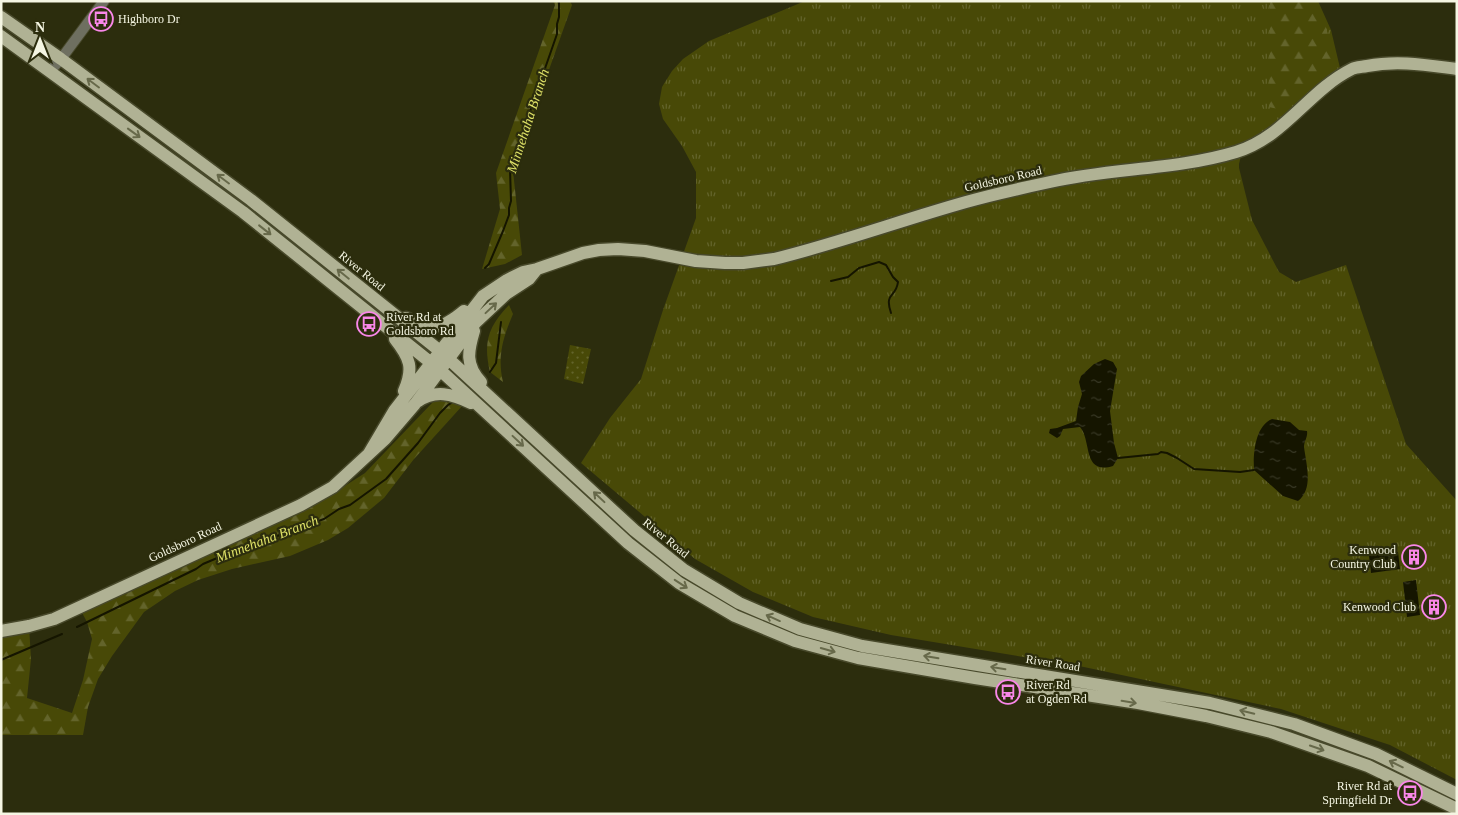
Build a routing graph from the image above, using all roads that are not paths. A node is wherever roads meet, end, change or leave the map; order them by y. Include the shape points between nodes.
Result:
1 (104, 1) edge
2 (1, 17) edge
3 (1, 36) edge
4 (61, 59) junction
5 (1457, 69) edge
6 (50, 71) junction
7 (537, 269) junction
8 (370, 295) junction
9 (483, 296) junction
10 (476, 322) junction
11 (386, 326) junction
12 (444, 355) junction
13 (436, 366) junction
14 (415, 404) junction
15 (482, 408) junction
16 (503, 409) junction
17 (394, 412) junction
18 (368, 455) junction
19 (1, 631) edge
20 (1457, 794) edge
21 (1457, 809) edge

1 - 4 street
2 - 4 main road, River Road
3 - 6 main road
4 - 6 street
8 -> 4 main road, River Road via 251,200
5 - 7 main road, Goldsboro Road via 1405,63 1353,69 1325,86 1278,130 1238,151 1009,191 774,259 725,263 618,249 576,255
6 -> 11 main road via 243,212
7 - 9 main road, Goldsboro Road via 523,272
10 -> 7 main road, Goldsboro Road
8 - 9 main road via 399,315 421,325 435,327 449,323
8 - 12 main road, River Road
9 - 12 main road, Goldsboro Road
10 - 12 main road, Goldsboro Road
10 - 16 main road via 469,360 477,378
11 - 13 main road
11 - 17 main road via 403,349 409,364 409,377
12 - 13 main road, Goldsboro Road
12 - 16 main road, River Road
13 - 14 main road, Goldsboro Road
13 - 15 main road
13 - 17 main road, Goldsboro Road
14 - 15 main road via 424,398 442,394
14 - 18 main road, Goldsboro Road
15 -> 21 main road via 628,543 679,583 735,616 795,641 858,658 1138,703 1271,732 1368,766
20 -> 16 main road, River Road via 1376,754 1294,724 1210,703 862,646 800,629 740,603 684,570 634,530
17 - 18 main road, Goldsboro Road
18 - 19 main road, Goldsboro Road via 333,487 301,505 54,619

